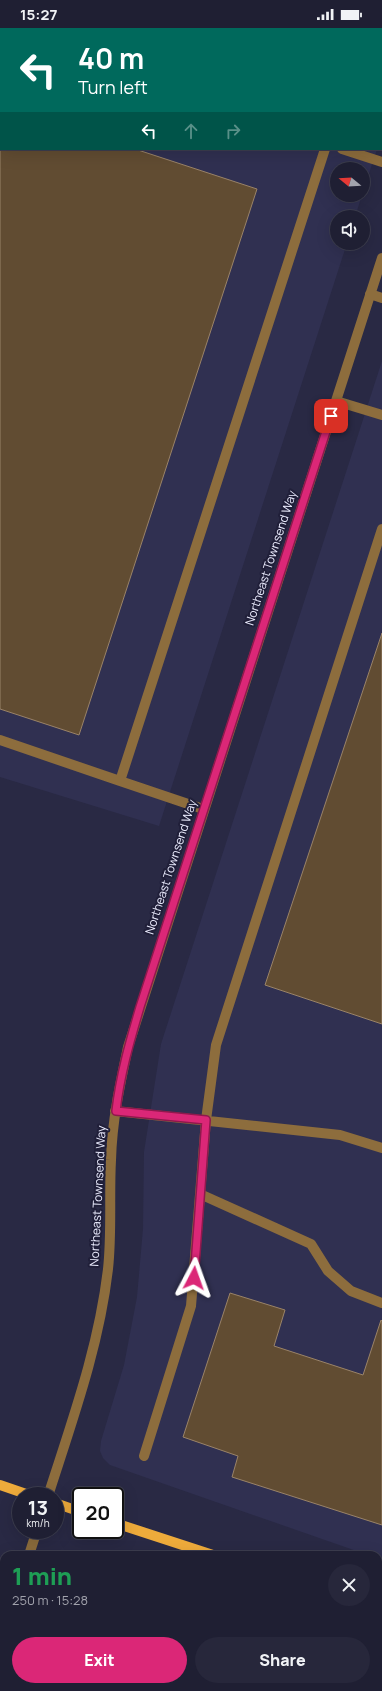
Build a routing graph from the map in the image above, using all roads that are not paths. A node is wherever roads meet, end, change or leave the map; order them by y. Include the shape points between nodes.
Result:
1 (325, 150) edge
2 (345, 150) edge
3 (382, 162) edge
4 (382, 258) edge
5 (370, 294) junction
6 (382, 298) edge
7 (336, 401) junction
8 (382, 415) edge
9 (382, 528) edge
10 (0, 740) edge
11 (120, 780) junction
12 (203, 809) junction
13 (116, 1111) junction
14 (206, 1120) junction
15 (382, 1148) edge
16 (200, 1194) junction
17 (382, 1303) edge
18 (144, 1456) dead end
19 (0, 1486) edge
20 (51, 1487) edge
21 (12, 1490) edge
22 (124, 1526) edge
23 (34, 1539) edge
24 (30, 1551) edge
25 (201, 1551) edge

1 - 11 street
2 - 3 street
4 - 5 street, Northeast Townsend Way
5 - 6 street
5 - 7 street, Northeast Townsend Way
7 - 8 street
7 - 12 street, Northeast Townsend Way
9 - 14 street via 216,1045
10 - 11 street
11 - 12 street
12 - 13 street, Northeast Townsend Way via 136,1020 123,1068
13 - 14 street
13 - 20 street, Northeast Townsend Way via 111,1160 108,1268 102,1308 86,1378
14 - 15 street via 340,1135
14 - 16 street
16 - 17 street via 311,1244 328,1271 352,1291
16 - 18 street via 191,1306
19 - 21 main road
22 - 25 main road
23 - 24 street

